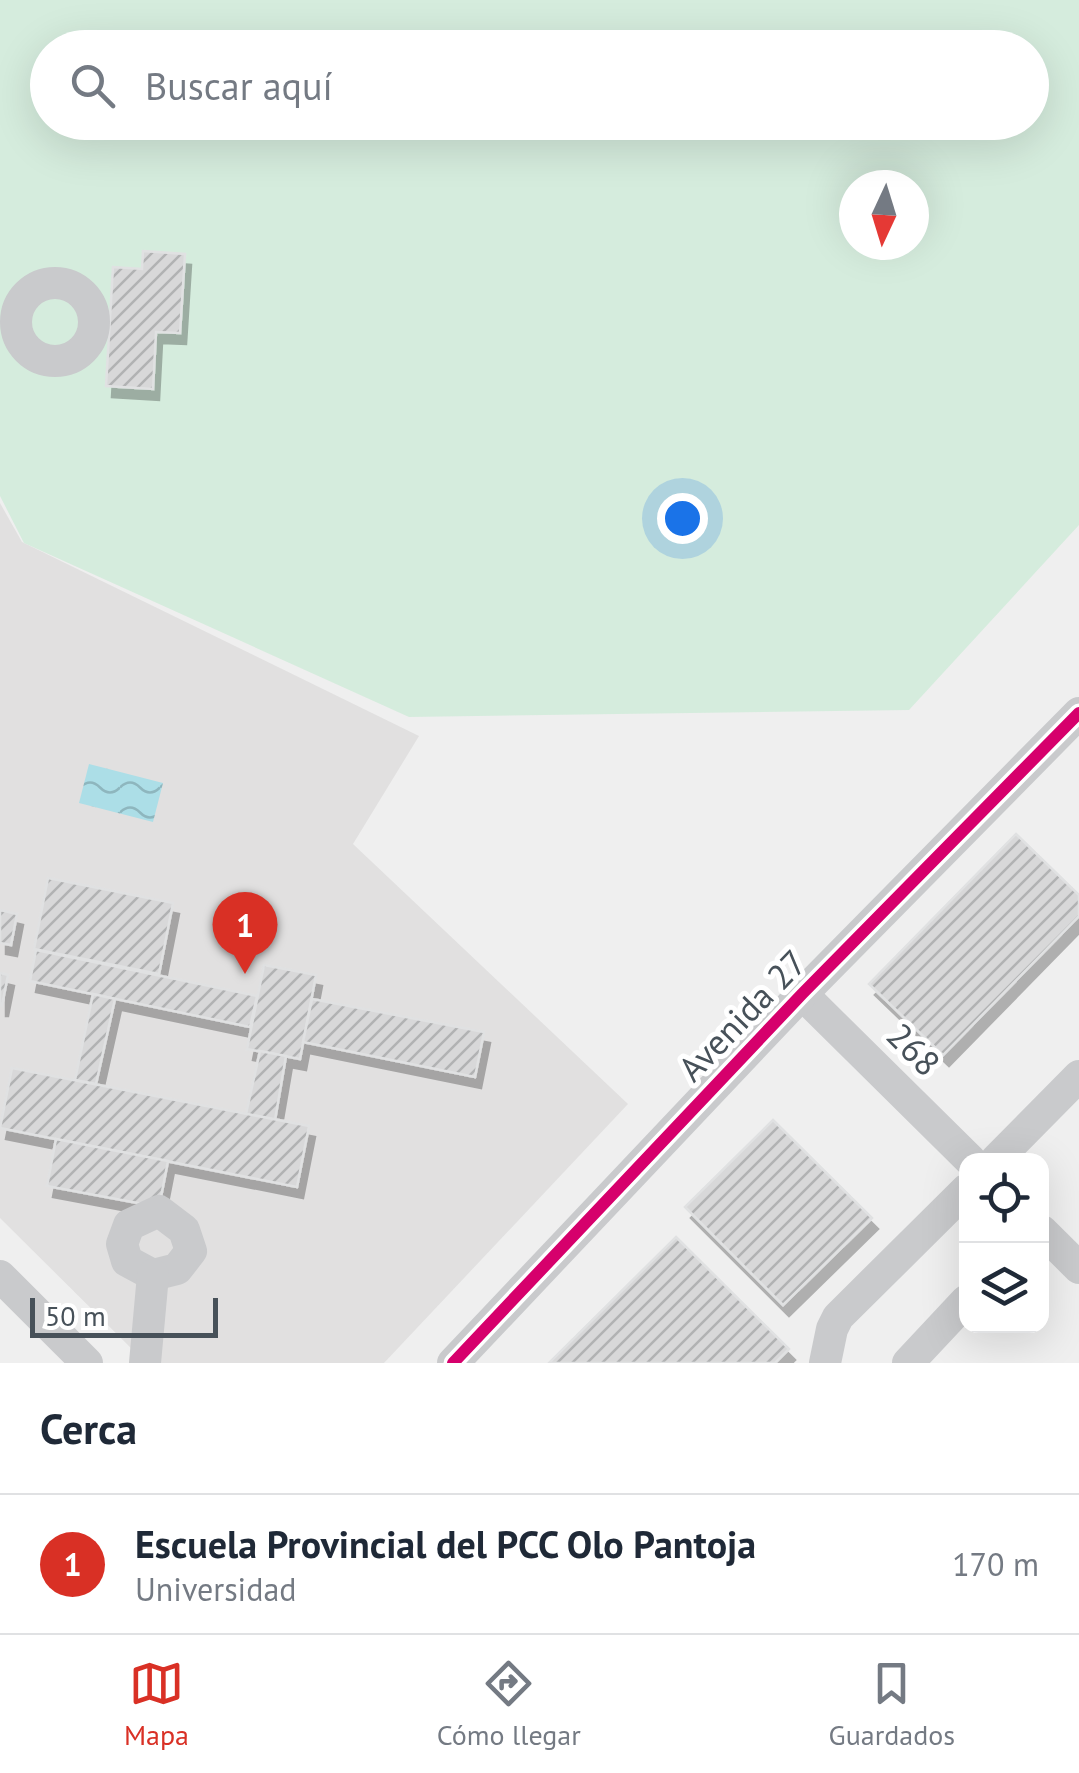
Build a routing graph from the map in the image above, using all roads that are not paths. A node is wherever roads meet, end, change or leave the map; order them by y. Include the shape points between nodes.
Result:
1 (1079, 713) edge
2 (802, 994) junction
3 (1079, 1076) edge
4 (963, 1153) edge
5 (1003, 1153) edge
6 (959, 1197) edge
7 (1049, 1238) edge
8 (1079, 1268) edge
9 (153, 1275) dead end
10 (0, 1276) edge
11 (959, 1309) edge
12 (86, 1363) edge
13 (145, 1363) edge
14 (453, 1363) edge
15 (825, 1363) edge
16 (908, 1363) edge

1 - 2 street, Avenida 27
2 - 4 street, 268
2 - 14 street, Avenida 27
3 - 5 street
6 - 15 street via 838,1317
7 - 8 street
9 - 13 street
10 - 12 street
11 - 16 street

